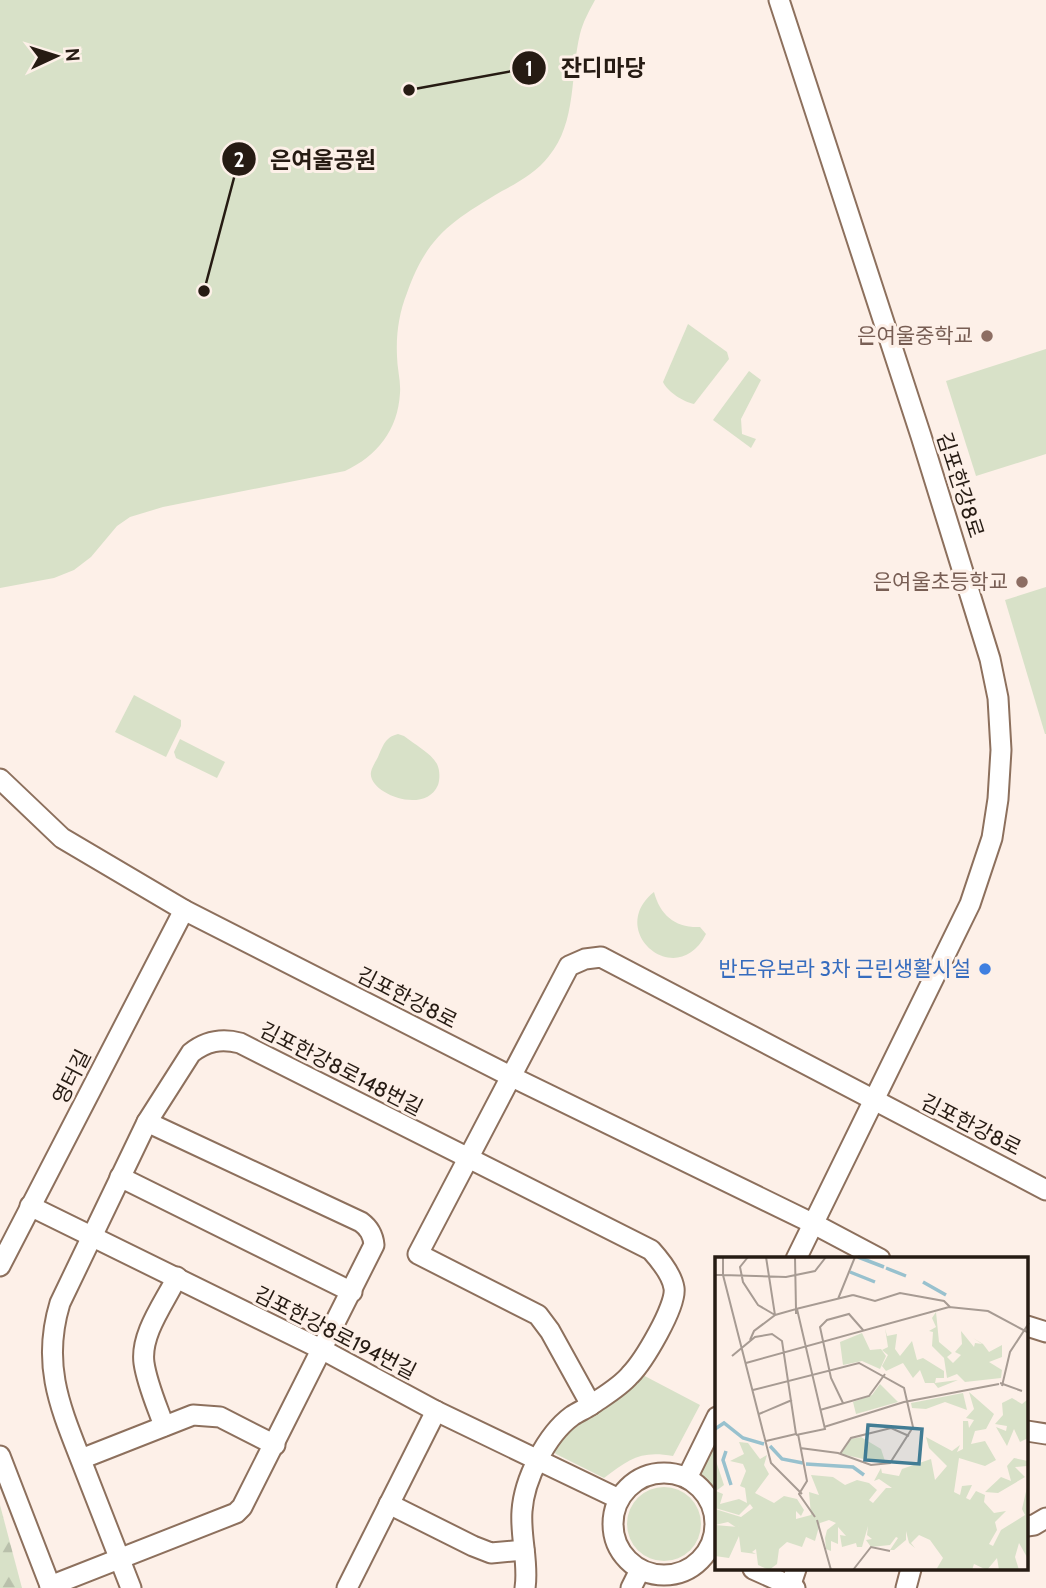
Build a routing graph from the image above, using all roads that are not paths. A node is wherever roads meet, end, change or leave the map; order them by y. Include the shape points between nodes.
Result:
1 (779, 0) edge
2 (0, 779) edge
3 (184, 910) junction
4 (510, 1076) junction
5 (874, 1101) junction
6 (147, 1122) junction
7 (467, 1159) junction
8 (120, 1177) junction
9 (1046, 1190) edge
10 (30, 1206) junction
11 (814, 1224) junction
12 (91, 1237) junction
13 (797, 1257) edge
14 (876, 1257) edge
15 (0, 1266) edge
16 (177, 1277) junction
17 (352, 1293) junction
18 (1028, 1326) edge
19 (1046, 1332) edge
20 (323, 1350) junction
21 (591, 1405) junction
22 (436, 1410) junction
23 (715, 1421) edge
24 (164, 1426) junction
25 (1028, 1431) edge
26 (1046, 1434) edge
27 (275, 1444) junction
28 (0, 1456) edge
29 (81, 1459) junction
30 (537, 1461) junction
31 (687, 1478) junction
32 (620, 1499) junction
33 (389, 1504) junction
34 (1046, 1518) edge
35 (1028, 1526) edge
36 (713, 1549) edge
37 (524, 1550) junction
38 (120, 1559) junction
39 (640, 1570) junction
40 (756, 1570) edge
41 (911, 1570) edge
42 (794, 1581) edge
43 (50, 1587) edge
44 (131, 1588) edge
45 (346, 1588) edge
46 (524, 1588) edge
47 (631, 1588) edge
48 (906, 1588) edge

1 - 5 street, 김포한강8로 via 959,558 998,698 998,799 983,868
2 - 3 street, 김포한강8로 via 62,838
3 - 4 street, 김포한강8로
3 - 10 street, 영터길
4 - 5 street via 569,966 601,957
4 - 7 street
4 - 11 street, 김포한강8로
5 - 9 street, 김포한강8로
5 - 11 street, 김포한강8로
6 - 7 street, 김포한강8로148번길 via 191,1054 201,1046 227,1040
6 - 8 street, 김포한강8로148번길
6 - 17 street via 368,1227 374,1244
7 - 21 street via 418,1254 538,1315
7 - 21 street, 김포한강8로148번길 via 652,1251 670,1279 673,1302 648,1350 630,1376
8 - 12 street, 김포한강8로148번길
8 - 17 street
10 - 12 street, 김포한강8로194번길
10 - 15 street, 영터길
11 - 13 street
11 - 14 street, 김포한강8로
12 - 16 street, 김포한강8로194번길
12 - 29 street, 김포한강8로148번길 via 60,1303 52,1345 56,1394
16 - 20 street, 김포한강8로194번길
16 - 24 street via 144,1350
17 - 20 street
18 - 19 street
20 - 22 street, 김포한강8로194번길
20 - 27 street
21 - 30 street via 555,1432
22 - 30 street, 김포한강8로194번길
22 - 33 street
23 - 31 street
24 - 27 street via 204,1414
24 - 29 street
25 - 26 street
27 - 38 street via 236,1513
28 - 43 street
29 - 38 street, 김포한강8로148번길
30 - 32 street, 김포한강8로194번길
30 - 37 street via 522,1512
31 - 32 street via 652,1474 636,1481
31 - 36 street via 700,1487 715,1516
32 - 39 street via 612,1527 626,1559
33 - 37 street via 491,1553
33 - 45 street
34 - 35 street
36 - 39 street via 672,1575
37 - 46 street
38 - 43 street
38 - 44 street, 김포한강8로148번길
39 - 47 street
40 - 42 street
41 - 48 street

